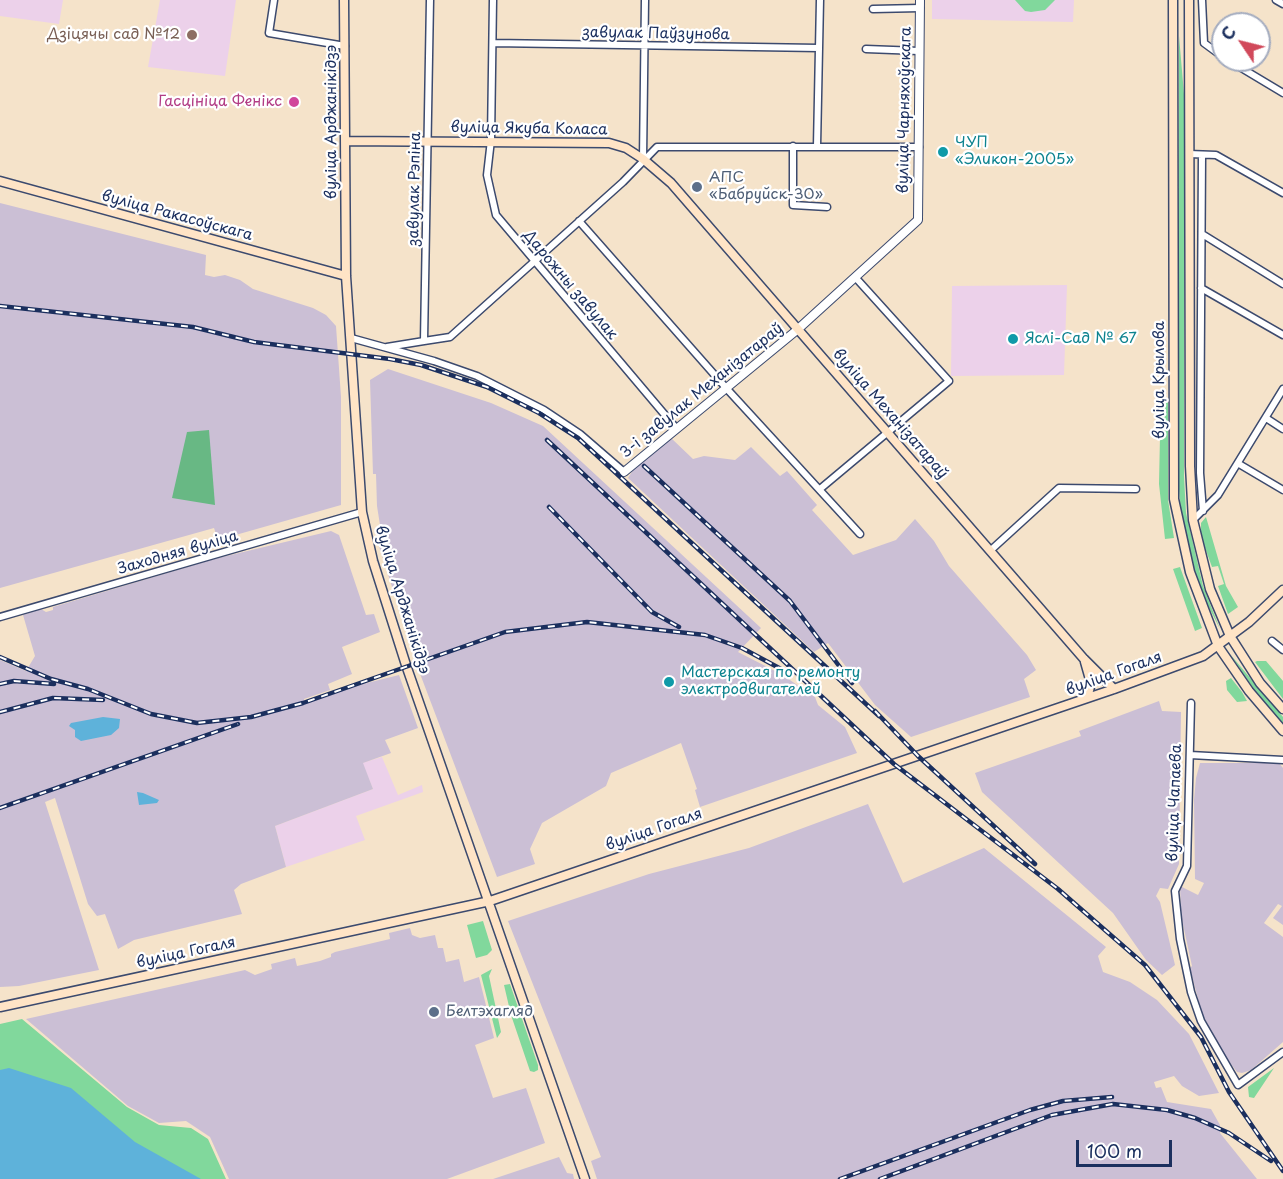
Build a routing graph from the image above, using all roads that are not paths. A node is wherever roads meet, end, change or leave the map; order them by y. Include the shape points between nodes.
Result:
1 (274, 0) edge
2 (344, 0) edge
3 (430, 0) edge
4 (493, 0) edge
5 (645, 0) edge
6 (820, 0) edge
7 (1173, 0) edge
8 (1189, 0) edge
9 (1202, 0) edge
10 (1276, 0) edge
11 (920, 4) edge
12 (1283, 4) edge
13 (873, 9) dead end
14 (1173, 29) junction
15 (1189, 31) junction
16 (493, 43) junction
17 (345, 46) junction
18 (646, 46) junction
19 (819, 48) junction
20 (1211, 48) edge
21 (866, 49) dead end
22 (919, 51) junction
23 (1248, 72) edge
24 (1283, 93) edge
25 (491, 140) junction
26 (346, 141) junction
27 (428, 141) junction
28 (793, 146) junction
29 (817, 146) junction
30 (919, 147) junction
31 (1189, 154) junction
32 (1202, 156) junction
33 (643, 159) junction
34 (0, 181) edge
35 (1283, 193) edge
36 (827, 207) dead end
37 (918, 220) joint
38 (579, 221) junction
39 (1202, 234) junction
40 (533, 261) junction
41 (346, 276) junction
42 (855, 277) junction
43 (1283, 284) edge
44 (1201, 288) junction
45 (797, 330) junction
46 (1283, 335) edge
47 (351, 338) junction
48 (424, 341) junction
49 (387, 347) junction
50 (727, 389) junction
51 (1283, 389) edge
52 (1266, 418) junction
53 (676, 428) junction
54 (1283, 429) edge
55 (888, 432) junction
56 (1239, 464) junction
57 (624, 472) joint
58 (820, 489) junction
59 (1136, 489) dead end
60 (1283, 490) edge
61 (1203, 511) junction
62 (362, 512) junction
63 (1193, 520) junction
64 (860, 534) dead end
65 (991, 550) junction
66 (1283, 590) edge
67 (0, 617) edge
68 (1230, 636) junction
69 (1272, 641) dead end
70 (1218, 646) junction
71 (1283, 650) edge
72 (1084, 659) junction
73 (1114, 689) junction
74 (1087, 699) junction
75 (1191, 703) dead end
76 (1283, 709) edge
77 (1283, 731) edge
78 (1190, 755) junction
79 (1281, 759) edge
80 (490, 901) junction
81 (0, 1007) edge
82 (1283, 1052) edge
83 (585, 1179) edge

1 - 17 street via 269,33
2 - 17 main road, вуліца Арджанікідзэ
3 - 27 street, завулак Рэпіна
4 - 16 street, Дарожны завулак
5 - 18 street
6 - 19 street
7 - 14 main road, вуліца Крылова
8 - 15 main road, вуліца Крылова
9 - 20 street via 1204,43
10 - 12 street
11 - 13 street
11 - 22 street, вуліца Чарняхоўскага
14 - 15 main road
14 - 70 main road, вуліца Крылова via 1174,499 1190,572
15 - 31 main road, вуліца Крылова
16 - 18 street, завулак Паўзунова
16 - 25 street, Дарожны завулак
17 - 26 main road, вуліца Арджанікідзэ
18 - 19 street, завулак Паўзунова
18 - 33 street
19 - 29 street
21 - 22 street
22 - 30 street, вуліца Чарняхоўскага
23 - 24 street
25 - 27 main road, вуліца Якуба Коласа
25 - 33 main road, вуліца Якуба Коласа via 609,143
25 - 40 street, Дарожны завулак via 487,175 491,204
26 - 27 main road, вуліца Якуба Коласа
26 - 41 main road, вуліца Арджанікідзэ
27 - 48 street, завулак Рэпіна
28 - 29 street
28 - 33 street via 657,147
28 - 36 street via 792,205
29 - 30 street
30 - 37 street, вуліца Чарняхоўскага
31 - 32 street
31 - 63 main road, вуліца Крылова
32 - 35 street via 1216,155
32 - 39 street
33 - 38 street
33 - 45 main road, вуліца Механізатараў via 671,183
34 - 41 main road, вуліца Ракасоўскага
37 - 42 street, 3-і завулак Механізатараў
38 - 40 street
38 - 50 street
39 - 43 street
39 - 44 street
40 - 48 street via 450,337
40 - 53 street, Дарожны завулак
41 - 47 main road, вуліца Арджанікідзэ
42 - 45 street, 3-і завулак Механізатараў
42 - 55 street via 949,381
44 - 46 street
44 - 61 street
45 - 50 street, 3-і завулак Механізатараў
45 - 55 main road, вуліца Механізатараў
47 - 49 street, 3-і завулак Механізатараў
47 - 62 main road, вуліца Арджанікідзэ
48 - 49 street
49 - 57 street, 3-і завулак Механізатараў via 477,376 544,410 580,434
50 - 53 street, 3-і завулак Механізатараў
50 - 58 street
51 - 52 street
52 - 54 street
52 - 56 street
53 - 57 street, 3-і завулак Механізатараў
55 - 58 street
55 - 65 main road, вуліца Механізатараў
56 - 60 street
56 - 61 street
58 - 64 street
59 - 65 street via 1059,488
61 - 63 street
62 - 67 street, Заходняя вуліца
62 - 80 main road, вуліца Арджанікідзэ via 406,665
63 - 68 main road, вуліца Крылова via 1210,590
65 - 72 main road, вуліца Механізатараў
66 - 68 main road, вуліца Гогаля
68 - 70 main road, вуліца Гогаля
68 - 76 main road, вуліца Крылова via 1260,683
69 - 71 street
70 - 73 main road, вуліца Гогаля via 1203,656
70 - 77 main road, вуліца Крылова
72 - 73 main road, вуліца Механізатараў
72 - 74 main road via 1091,683
73 - 74 main road, вуліца Гогаля
74 - 80 main road, вуліца Гогаля
75 - 78 street, вуліца Чапаева
78 - 79 street
78 - 82 street, вуліца Чапаева via 1187,866 1175,891 1191,992 1201,1021 1238,1085
80 - 81 main road, вуліца Гогаля
80 - 83 main road, вуліца Арджанікідзэ

